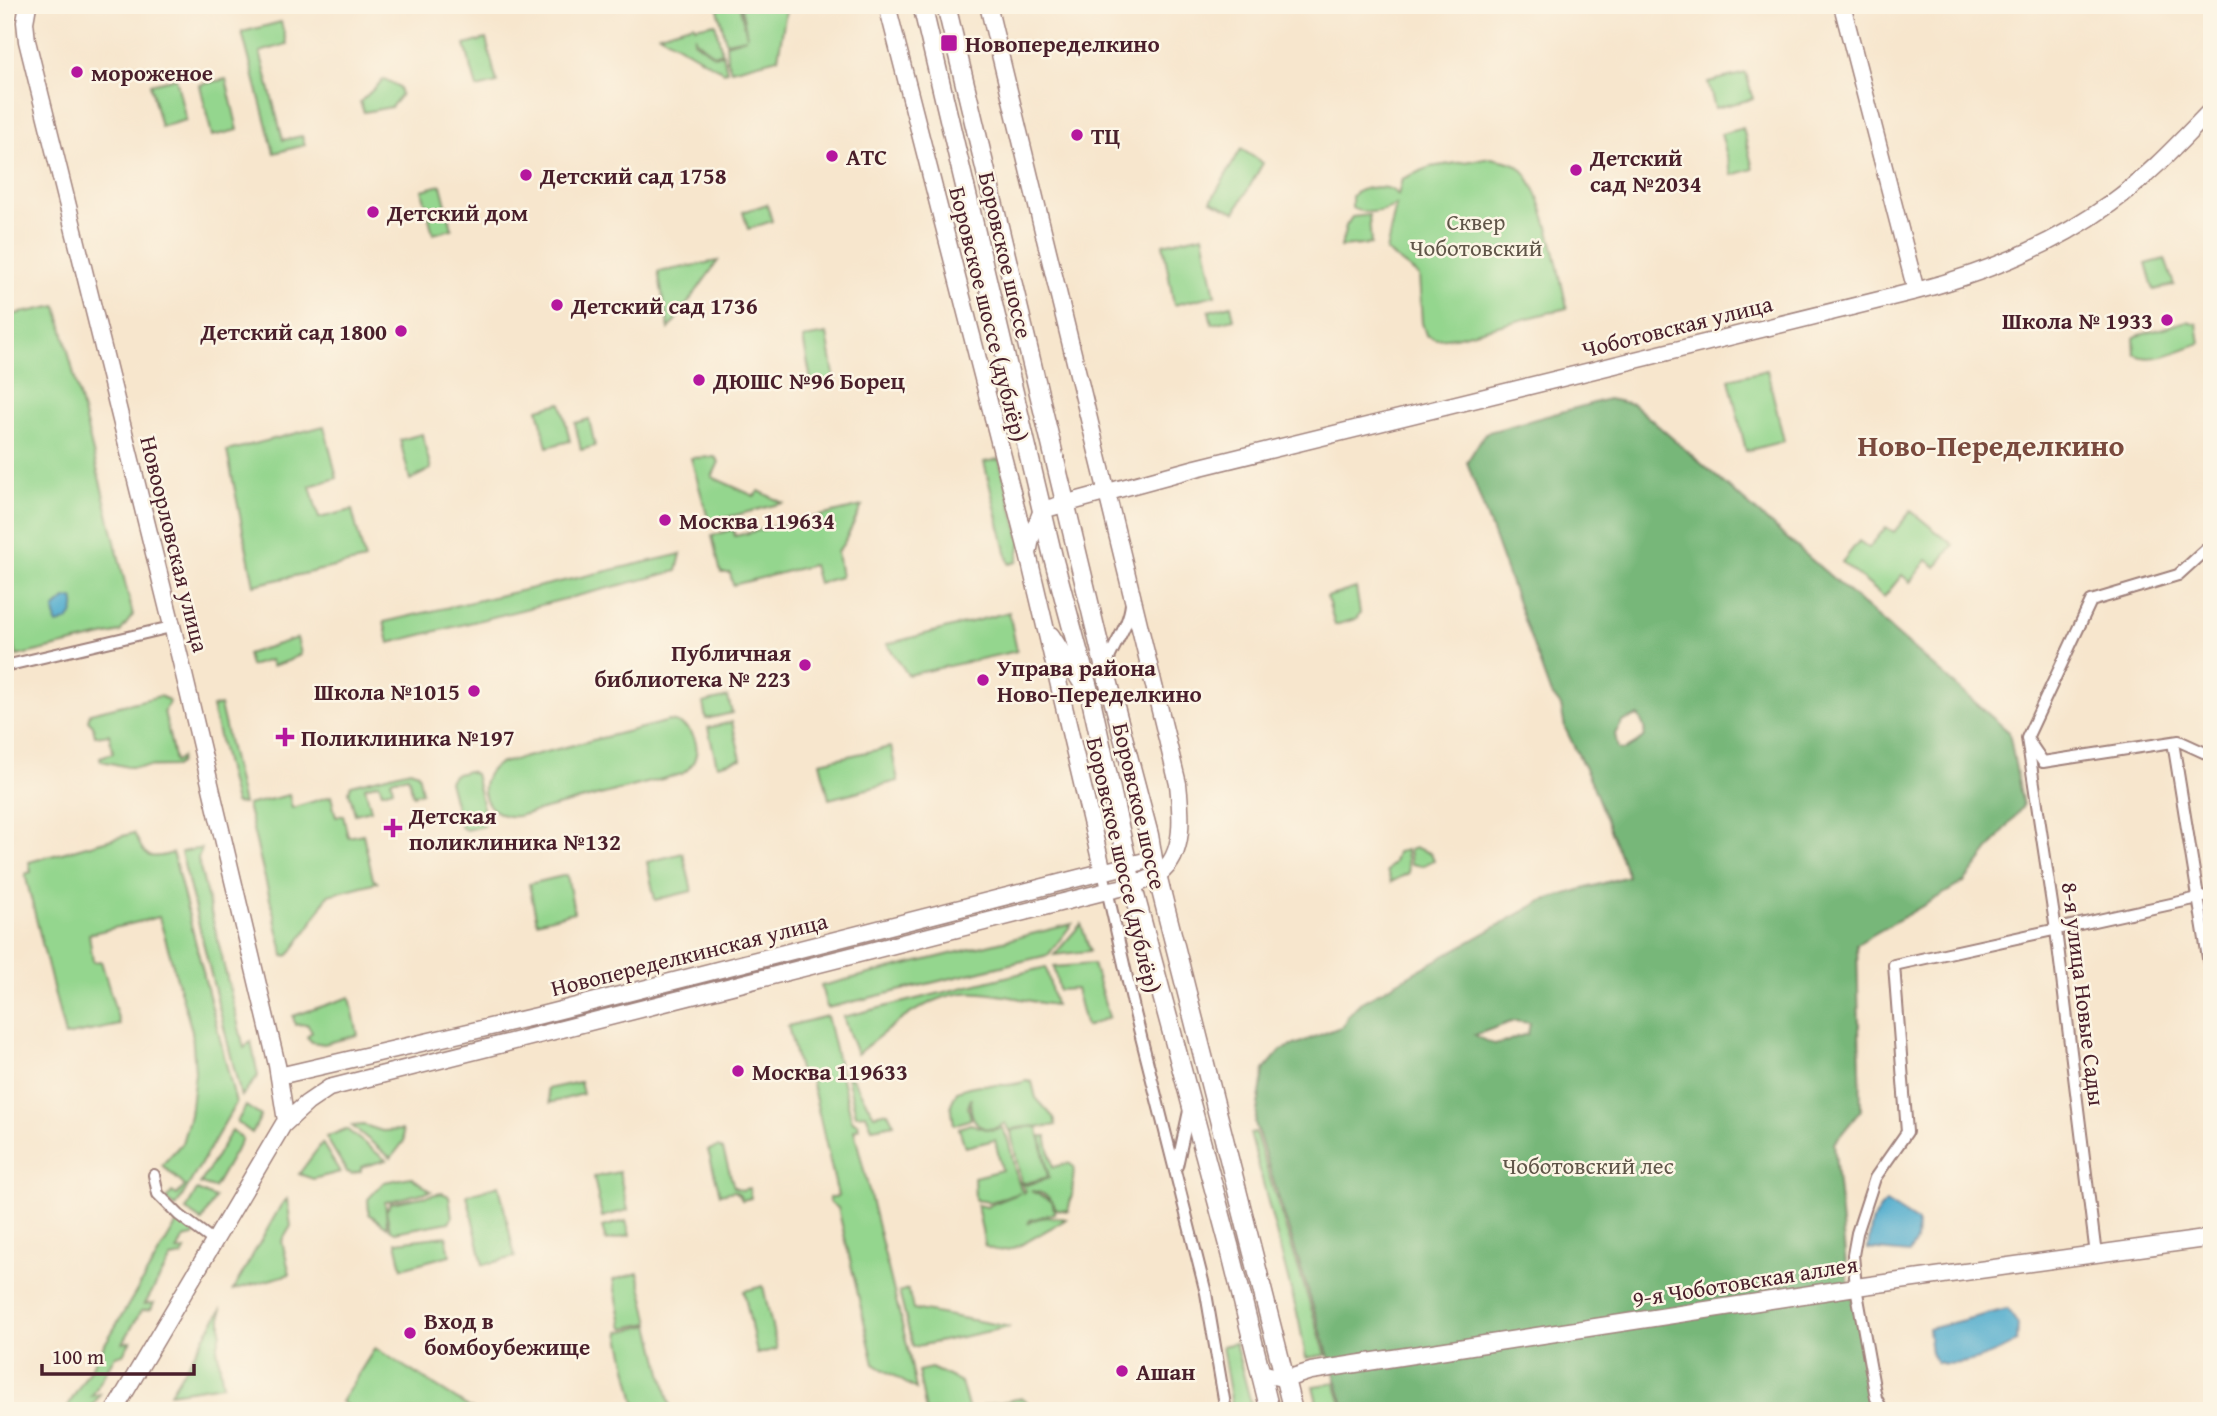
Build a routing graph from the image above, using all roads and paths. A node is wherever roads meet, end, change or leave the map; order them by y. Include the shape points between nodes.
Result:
1 (28, 5) edge
2 (887, 5) edge
3 (922, 5) edge
4 (946, 5) edge
5 (988, 5) edge
6 (1842, 5) edge
7 (2212, 109) edge
8 (1916, 290) junction
9 (1108, 493) junction
10 (1066, 504) junction
11 (1042, 510) junction
12 (2212, 544) edge
13 (1028, 554) junction
14 (1131, 590) junction
15 (1044, 624) junction
16 (171, 627) junction
17 (5, 666) edge
18 (1105, 669) junction
19 (1090, 695) junction
20 (2027, 738) junction
21 (2173, 742) junction
22 (2212, 756) edge
23 (1128, 866) junction
24 (1155, 867) junction
25 (1103, 872) junction
26 (1132, 884) junction
27 (1107, 891) junction
28 (2212, 895) edge
29 (2200, 898) junction
30 (2056, 930) junction
31 (2212, 983) edge
32 (279, 1076) junction
33 (1190, 1104) junction
34 (286, 1121) junction
35 (1176, 1169) junction
36 (155, 1175) dead end
37 (2212, 1238) edge
38 (215, 1242) junction
39 (2096, 1255) junction
40 (1856, 1287) junction
41 (1261, 1373) junction
42 (1286, 1379) junction
43 (114, 1411) edge
44 (1226, 1411) edge
45 (1270, 1411) edge
46 (1293, 1411) edge
47 (1883, 1411) edge

1 - 16 street, Новоорловская улица via 27,41
2 - 13 street, Боровское шоссе (дублёр)
3 - 11 main road, Боровское шоссе
4 - 10 main road, Боровское шоссе
5 - 9 street, Боровское шоссе (дублёр)
6 - 8 street
7 - 8 street, Чоботовская улица via 2121,196 2066,233 2017,257
8 - 9 street, Чоботовская улица
9 - 10 street, Чоботовская улица
9 - 14 street, Боровское шоссе (дублёр)
10 - 11 street, Чоботовская улица
10 - 18 main road, Боровское шоссе
11 - 13 street
11 - 19 main road, Боровское шоссе
12 - 20 street via 2178,575 2091,601
13 - 15 street, Боровское шоссе (дублёр)
14 - 18 street via 1127,621
14 - 24 street, Боровское шоссе (дублёр) via 1180,804 1176,851 1167,866
15 - 19 street
15 - 25 street, Боровское шоссе (дублёр)
16 - 17 street
16 - 32 street, Новоорловская улица
18 - 24 main road, Боровское шоссе
19 - 23 main road, Боровское шоссе
20 - 21 street via 2043,762
20 - 30 street, 8-я улица Новые Сады
21 - 22 street
21 - 29 street
23 - 24 street, Новопеределкинская улица
23 - 25 street, Новопеределкинская улица
23 - 26 main road, Боровское шоссе
24 - 26 street, Новопеределкинская улица
24 - 42 main road, Боровское шоссе
25 - 27 street, Боровское шоссе (дублёр)
25 - 32 street, Новопеределкинская улица via 537,1016
26 - 27 street, Новопеределкинская улица
26 - 33 main road, Боровское шоссе
27 - 34 street, Новопеределкинская улица via 348,1082 329,1088
27 - 35 street, Боровское шоссе (дублёр)
28 - 29 street
29 - 30 street
29 - 31 street
30 - 39 street, 8-я улица Новые Сады
30 - 40 street via 1894,965 1907,1132 1875,1178 1853,1255
32 - 34 street
33 - 35 street
33 - 41 main road, Боровское шоссе
34 - 38 street, Новопеределкинская улица
35 - 44 street, Боровское шоссе (дублёр) via 1206,1293
36 - 38 street via 158,1194
37 - 39 street, 9-я Чоботовская аллея
38 - 43 street, Новопеределкинская улица
39 - 40 street, 9-я Чоботовская аллея
40 - 42 street, 9-я Чоботовская аллея via 1311,1371
40 - 47 street via 1876,1398
41 - 42 street
41 - 45 main road, Боровское шоссе
42 - 46 main road, Боровское шоссе

